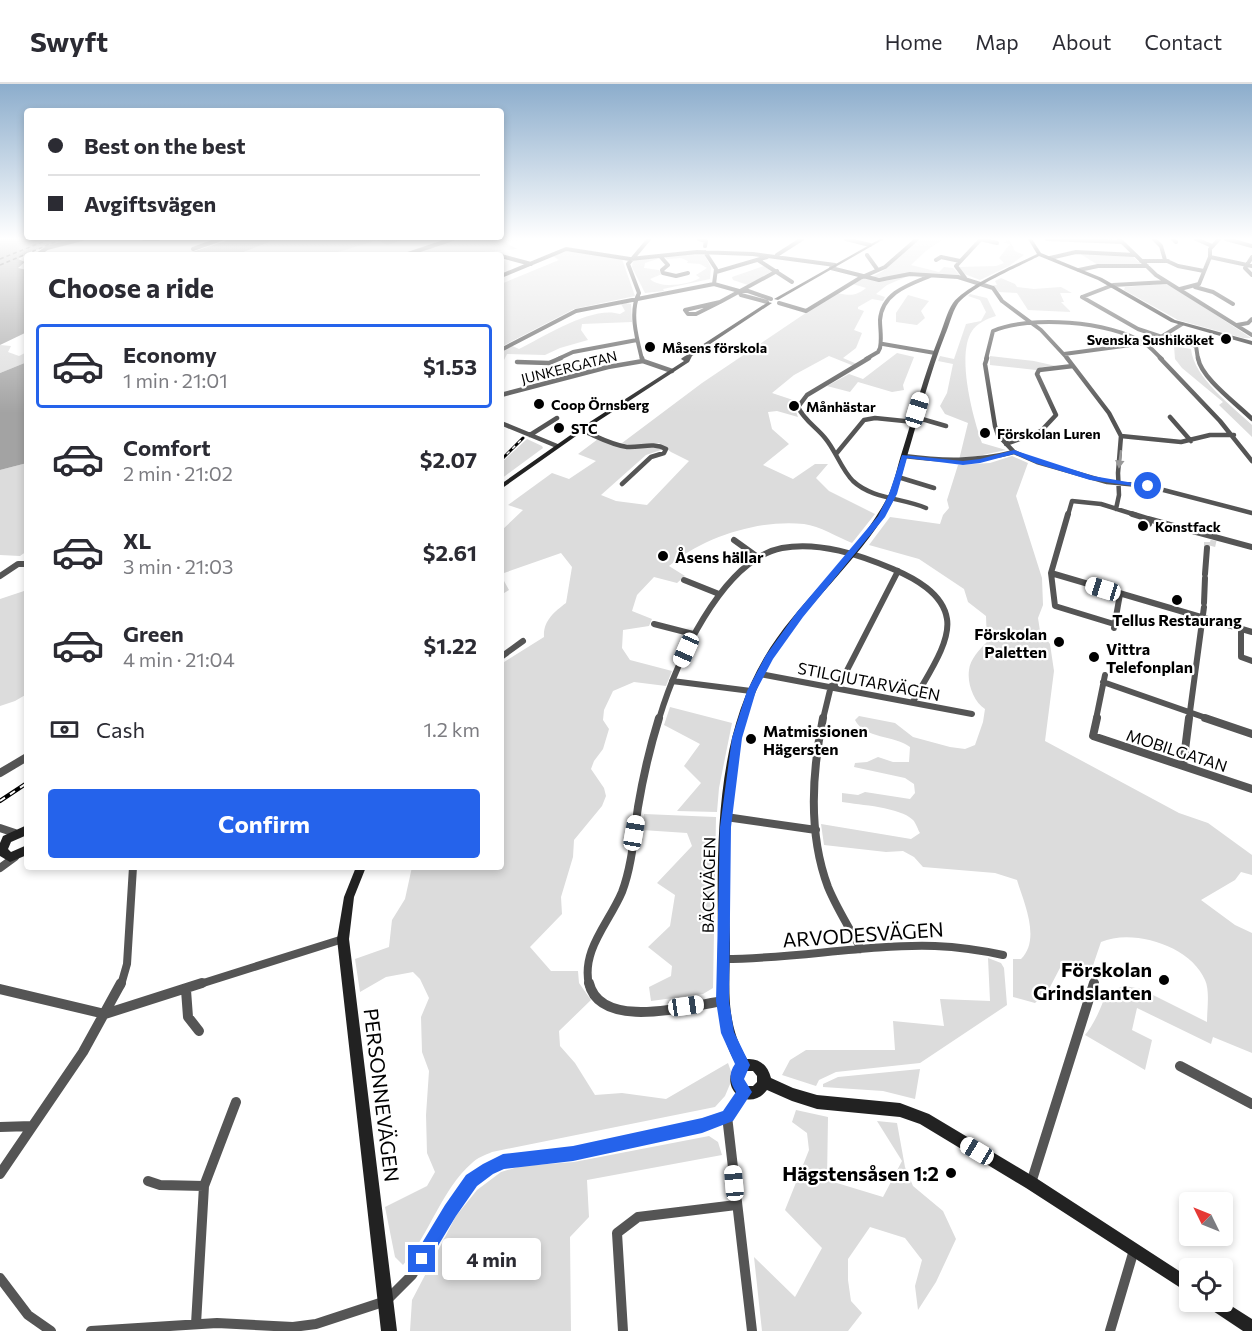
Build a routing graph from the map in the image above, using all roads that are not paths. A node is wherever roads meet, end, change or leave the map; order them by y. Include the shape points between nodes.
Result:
1 (646, 297) edge
2 (728, 297) edge
3 (763, 297) edge
4 (780, 297) edge
5 (828, 297) edge
6 (888, 297) edge
7 (961, 297) edge
8 (999, 297) edge
9 (1082, 297) edge
10 (1132, 297) edge
11 (1193, 297) edge
12 (1222, 297) edge
13 (637, 299) junction
14 (773, 301) junction
15 (720, 302) junction
16 (1233, 304) dead end
17 (1252, 317) edge
18 (1030, 322) junction
19 (1182, 324) junction
20 (1237, 325) junction
21 (1252, 335) edge
22 (1164, 336) junction
23 (637, 340) junction
24 (1145, 343) junction
25 (1251, 343) edge
26 (883, 344) junction
27 (504, 348) edge
28 (935, 353) junction
29 (1064, 354) junction
30 (643, 361) junction
31 (517, 362) dead end
32 (1073, 366) junction
33 (670, 371) junction
34 (504, 394) edge
35 (1170, 417) dead end
36 (557, 418) dead end
37 (915, 419) junction
38 (1252, 419) edge
39 (504, 424) edge
40 (946, 426) dead end
41 (581, 430) junction
42 (530, 435) junction
43 (1234, 435) junction
44 (1121, 436) junction
45 (1191, 441) junction
46 (1006, 444) junction
47 (557, 446) junction
48 (1014, 452) junction
49 (836, 454) junction
50 (904, 456) junction
51 (1252, 460) edge
52 (898, 477) junction
53 (1119, 483) junction
54 (621, 484) dead end
55 (504, 485) edge
56 (934, 488) dead end
57 (891, 498) junction
58 (926, 508) dead end
59 (1116, 509) junction
60 (1252, 513) edge
61 (734, 540) dead end
62 (1252, 547) edge
63 (1207, 548) dead end
64 (852, 555) junction
65 (759, 558) junction
66 (24, 564) edge
67 (898, 571) junction
68 (1051, 573) junction
69 (0, 576) edge
70 (684, 579) dead end
71 (719, 594) junction
72 (1120, 594) junction
73 (1201, 617) junction
74 (654, 624) dead end
75 (1241, 629) junction
76 (1252, 632) edge
77 (693, 634) junction
78 (523, 641) dead end
79 (504, 655) edge
80 (1252, 661) edge
81 (760, 674) junction
82 (672, 681) junction
83 (831, 686) junction
84 (751, 691) junction
85 (913, 702) junction
86 (1189, 712) junction
87 (972, 714) dead end
88 (1252, 734) edge
89 (24, 759) edge
90 (1183, 766) junction
91 (0, 773) edge
92 (1252, 789) edge
93 (726, 817) junction
94 (0, 828) edge
95 (22, 830) edge
96 (816, 830) junction
97 (1, 848) edge
98 (23, 853) edge
99 (0, 868) edge
100 (133, 870) edge
101 (360, 870) edge
102 (343, 939) junction
103 (861, 949) junction
104 (1003, 955) dead end
105 (724, 959) junction
106 (1094, 982) dead end
107 (0, 989) edge
108 (186, 990) junction
109 (723, 1001) junction
110 (105, 1014) junction
111 (199, 1031) dead end
112 (743, 1065) junction
113 (1180, 1066) dead end
114 (764, 1082) junction
115 (745, 1092) junction
116 (236, 1102) dead end
117 (1252, 1104) edge
118 (728, 1116) junction
119 (32, 1126) junction
120 (0, 1127) edge
121 (0, 1174) edge
122 (148, 1181) dead end
123 (1031, 1183) junction
124 (204, 1186) junction
125 (736, 1205) junction
126 (1134, 1250) junction
127 (0, 1278) edge
128 (1179, 1280) edge
129 (386, 1301) junction
130 (1227, 1312) edge
131 (196, 1324) junction
132 (1252, 1328) edge
133 (51, 1331) edge
134 (91, 1331) edge
135 (389, 1331) edge
136 (623, 1331) edge
137 (752, 1331) edge
138 (1110, 1331) edge

1 - 13 street
2 - 15 street
3 - 14 street
4 - 14 street
5 - 14 street via 806,311
6 - 26 street via 881,308
7 - 28 street, BÄCKVÄGEN
8 - 18 street
9 - 22 street via 1129,324
10 - 19 street
11 - 20 street
12 - 16 street
13 - 23 street
13 - 27 street via 576,311
14 - 33 street
15 - 15 street via 690,308 685,310 696,314
17 - 20 street via 1248,323
18 - 24 street via 1088,326
18 - 29 street
18 - 46 street via 993,331 985,363 995,426
19 - 22 street
19 - 25 street
20 - 21 street
22 - 24 street
22 - 38 street via 1193,344 1199,366
23 - 30 street
23 - 31 street via 573,352 549,363
24 - 29 street
24 - 43 street
26 - 28 street
26 - 49 street via 876,355 807,395 800,403 800,414 824,436
28 - 37 street, BÄCKVÄGEN
29 - 32 street
30 - 33 street
30 - 34 street, JUNKERGATAN
32 - 44 street via 1113,419
32 - 46 street via 1039,370 1037,374 1056,415 1051,426 1035,436
33 - 41 street
35 - 45 street
36 - 42 street
37 - 40 street
37 - 49 street via 864,420
37 - 50 street, BÄCKVÄGEN
39 - 42 street
41 - 47 street
41 - 54 street via 621,445 659,445 666,449
42 - 47 street
43 - 45 street via 1210,435
43 - 51 street
44 - 45 street
44 -> 53 street
46 - 48 street
47 - 55 street
48 - 50 street via 963,463
48 - 53 street via 1037,462
49 - 57 street via 854,482 877,496
50 - 52 street, BÄCKVÄGEN
52 - 56 street
52 - 57 street, BÄCKVÄGEN
53 - 59 street
53 - 60 street via 1148,486
57 - 58 street
57 - 64 street, BÄCKVÄGEN
59 - 62 street via 1148,522
59 - 68 street via 1072,501
61 - 65 street
63 - 73 street
64 - 65 street via 792,547
64 - 67 street
64 - 81 street, BÄCKVÄGEN via 789,629
65 - 71 street
66 - 69 street
67 - 83 street via 841,682
67 - 85 street via 931,591 947,613 949,626
68 - 72 street
68 - 72 street via 1055,606 1114,626
70 - 71 street
71 - 77 street
72 - 73 street
73 - 75 street
73 - 86 street
74 - 77 street
75 - 76 street
75 - 80 street via 1241,657
77 - 82 street
78 - 79 street
81 - 83 street, STILGJUTARVÄGEN
81 - 84 street, BÄCKVÄGEN
82 - 84 street
82 - 109 street via 644,776 626,878 585,967 591,989 614,1010 635,1012
83 - 85 street, STILGJUTARVÄGEN
83 - 96 street via 816,769
84 - 93 street, BÄCKVÄGEN via 737,738
85 - 87 street, STILGJUTARVÄGEN
86 - 88 street
86 - 90 street
86 - 90 street, MOBILGATAN via 1104,679 1093,736
89 - 91 street
90 - 92 street, MOBILGATAN
93 - 96 street
93 - 105 street, BÄCKVÄGEN
94 - 95 street
95 - 97 street
96 - 103 street via 824,875
97 - 98 street via 6,856
98 - 99 street
100 - 110 street via 126,972
101 - 102 street, PERSONNEVÄGEN via 349,897
102 - 108 street
102 - 129 street, PERSONNEVÄGEN
103 - 104 street, ARVODESVÄGEN via 941,944
103 - 105 street, ARVODESVÄGEN via 763,960
105 - 109 street, BÄCKVÄGEN
106 - 123 street
107 - 110 street
108 - 110 street
108 - 111 street via 188,1017
109 - 112 street, BÄCKVÄGEN via 728,1033
110 - 119 street
112 - 114 street via 755,1066
112 - 115 street via 737,1076 738,1086
113 - 117 street
114 - 115 street via 758,1093
114 - 123 street via 817,1101 915,1114
115 - 118 street
116 - 124 street
118 - 125 street
118 - 129 street via 702,1126 573,1154 503,1162 488,1169 472,1181 412,1275
119 - 120 street
119 - 121 street
122 - 124 street
123 - 126 street
124 - 131 street
125 - 136 street via 638,1217 617,1233
125 - 137 street
126 - 128 street
126 - 138 street
127 - 133 street via 29,1316
129 - 131 street via 293,1328
129 - 135 street, PERSONNEVÄGEN
130 - 132 street
131 - 134 street

